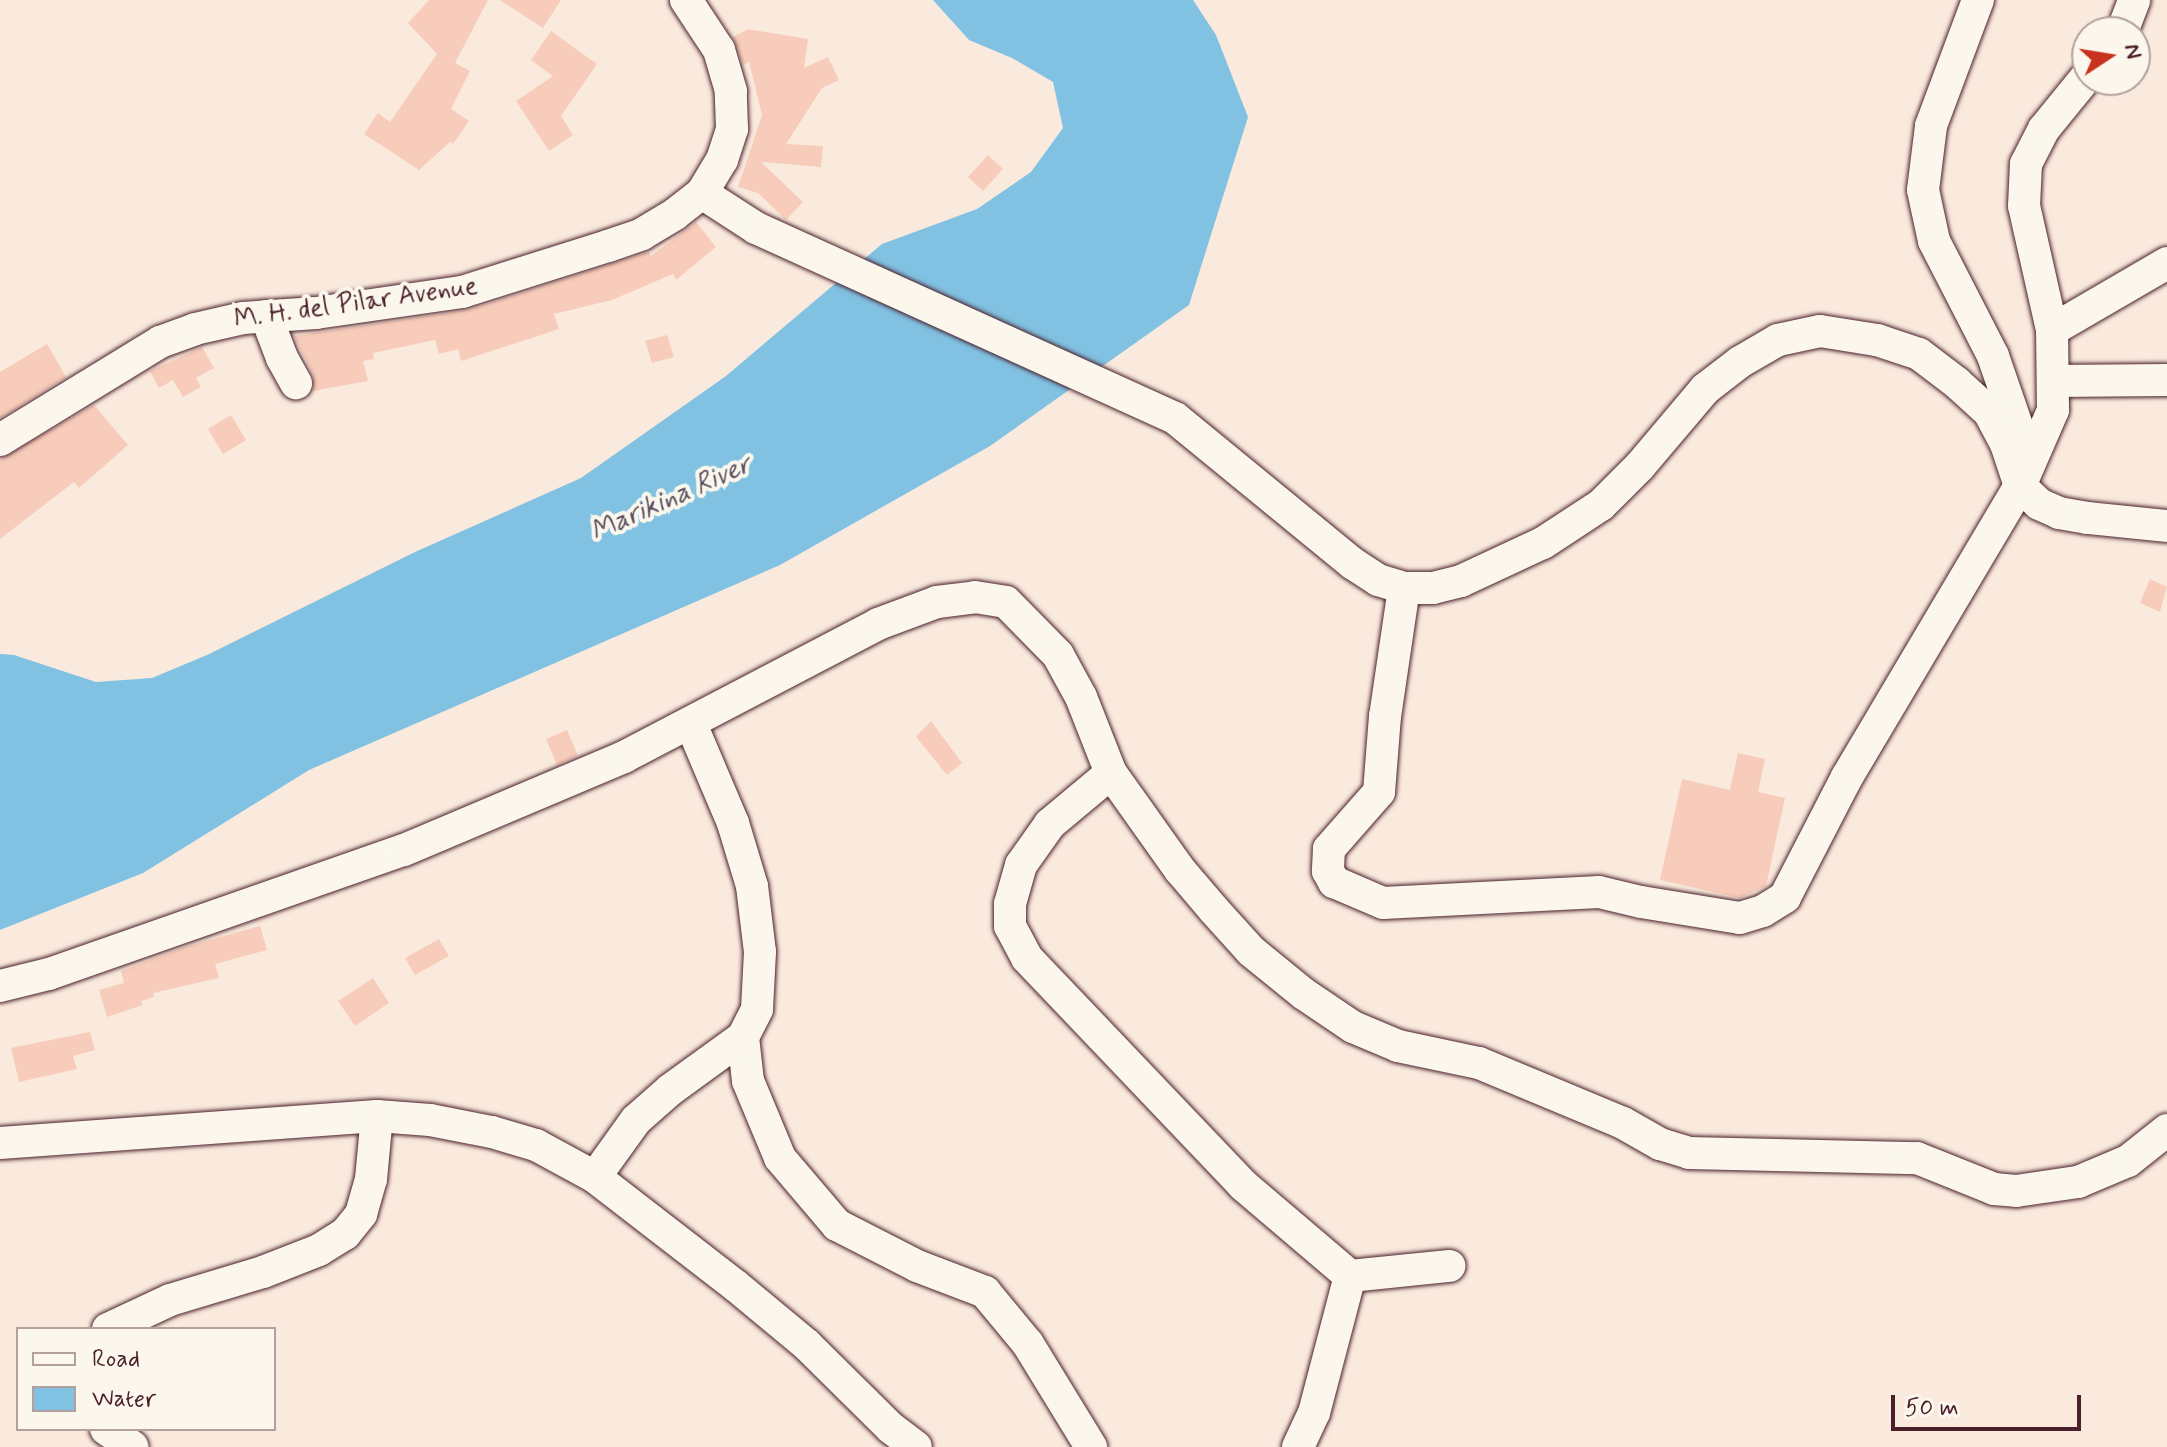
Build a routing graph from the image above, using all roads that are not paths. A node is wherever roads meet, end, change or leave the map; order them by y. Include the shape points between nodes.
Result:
1 (686, 0) edge
2 (1978, 0) edge
3 (2071, 96) edge
4 (702, 193) junction
5 (2167, 263) edge
6 (266, 316) junction
7 (2052, 330) junction
8 (2167, 380) edge
9 (2053, 381) junction
10 (296, 383) dead end
11 (0, 440) edge
12 (2025, 475) junction
13 (2167, 526) edge
14 (1404, 588) junction
15 (691, 724) junction
16 (1111, 773) junction
17 (0, 986) edge
18 (743, 1037) junction
19 (377, 1116) junction
20 (2167, 1130) edge
21 (0, 1143) edge
22 (595, 1177) junction
23 (1449, 1266) dead end
24 (1350, 1276) junction
25 (112, 1327) edge
26 (109, 1431) edge
27 (891, 1441) edge
28 (133, 1447) edge
29 (1091, 1447) edge
30 (1298, 1447) edge

1 - 4 street, M. H. del Pilar Avenue via 719,50 731,91 732,129 722,160
2 - 12 street via 1931,126 1923,190 1934,241 1993,356
3 - 7 street via 2044,129 2026,164 2024,206
4 - 6 street, M. H. del Pilar Avenue via 642,234 462,292
4 - 14 street via 777,238 1175,418 1352,563 1378,580
5 - 7 street
6 - 10 street
6 - 11 street, M. H. del Pilar Avenue via 195,329 160,342
7 - 9 street
8 - 9 street
9 - 12 street via 2053,410
12 - 13 street via 2039,504 2059,513
12 - 14 street via 1989,412 1919,354 1877,340 1820,331 1778,340 1740,362 1705,389 1601,505 1543,543 1461,581
12 - 14 street via 1847,777 1785,897 1740,918 1599,892 1383,903 1334,882 1328,871 1329,849 1379,792
15 - 16 street via 878,624 937,602 975,597 1006,602 1058,655
15 - 17 street via 572,781 404,850
15 - 18 street via 733,823 752,886 760,952 758,995
16 - 20 street via 1214,910 1251,951 1304,994 1353,1027 1398,1046 1479,1063 1623,1123 1660,1144 1689,1153 1917,1158 1994,1189 2016,1191 2078,1182 2128,1161
16 - 24 street via 1036,841 1021,865 1010,926 1027,958 1182,1124 1243,1185
18 - 22 street via 636,1120
18 - 29 street via 748,1081 780,1158 837,1225 917,1266 985,1292 1028,1344
19 - 21 street
19 - 22 street via 492,1132 536,1145
19 - 25 street via 371,1179 361,1214 345,1234 319,1250 170,1300
22 - 27 street via 807,1345
23 - 24 street
24 - 30 street via 1314,1413
26 - 28 street

